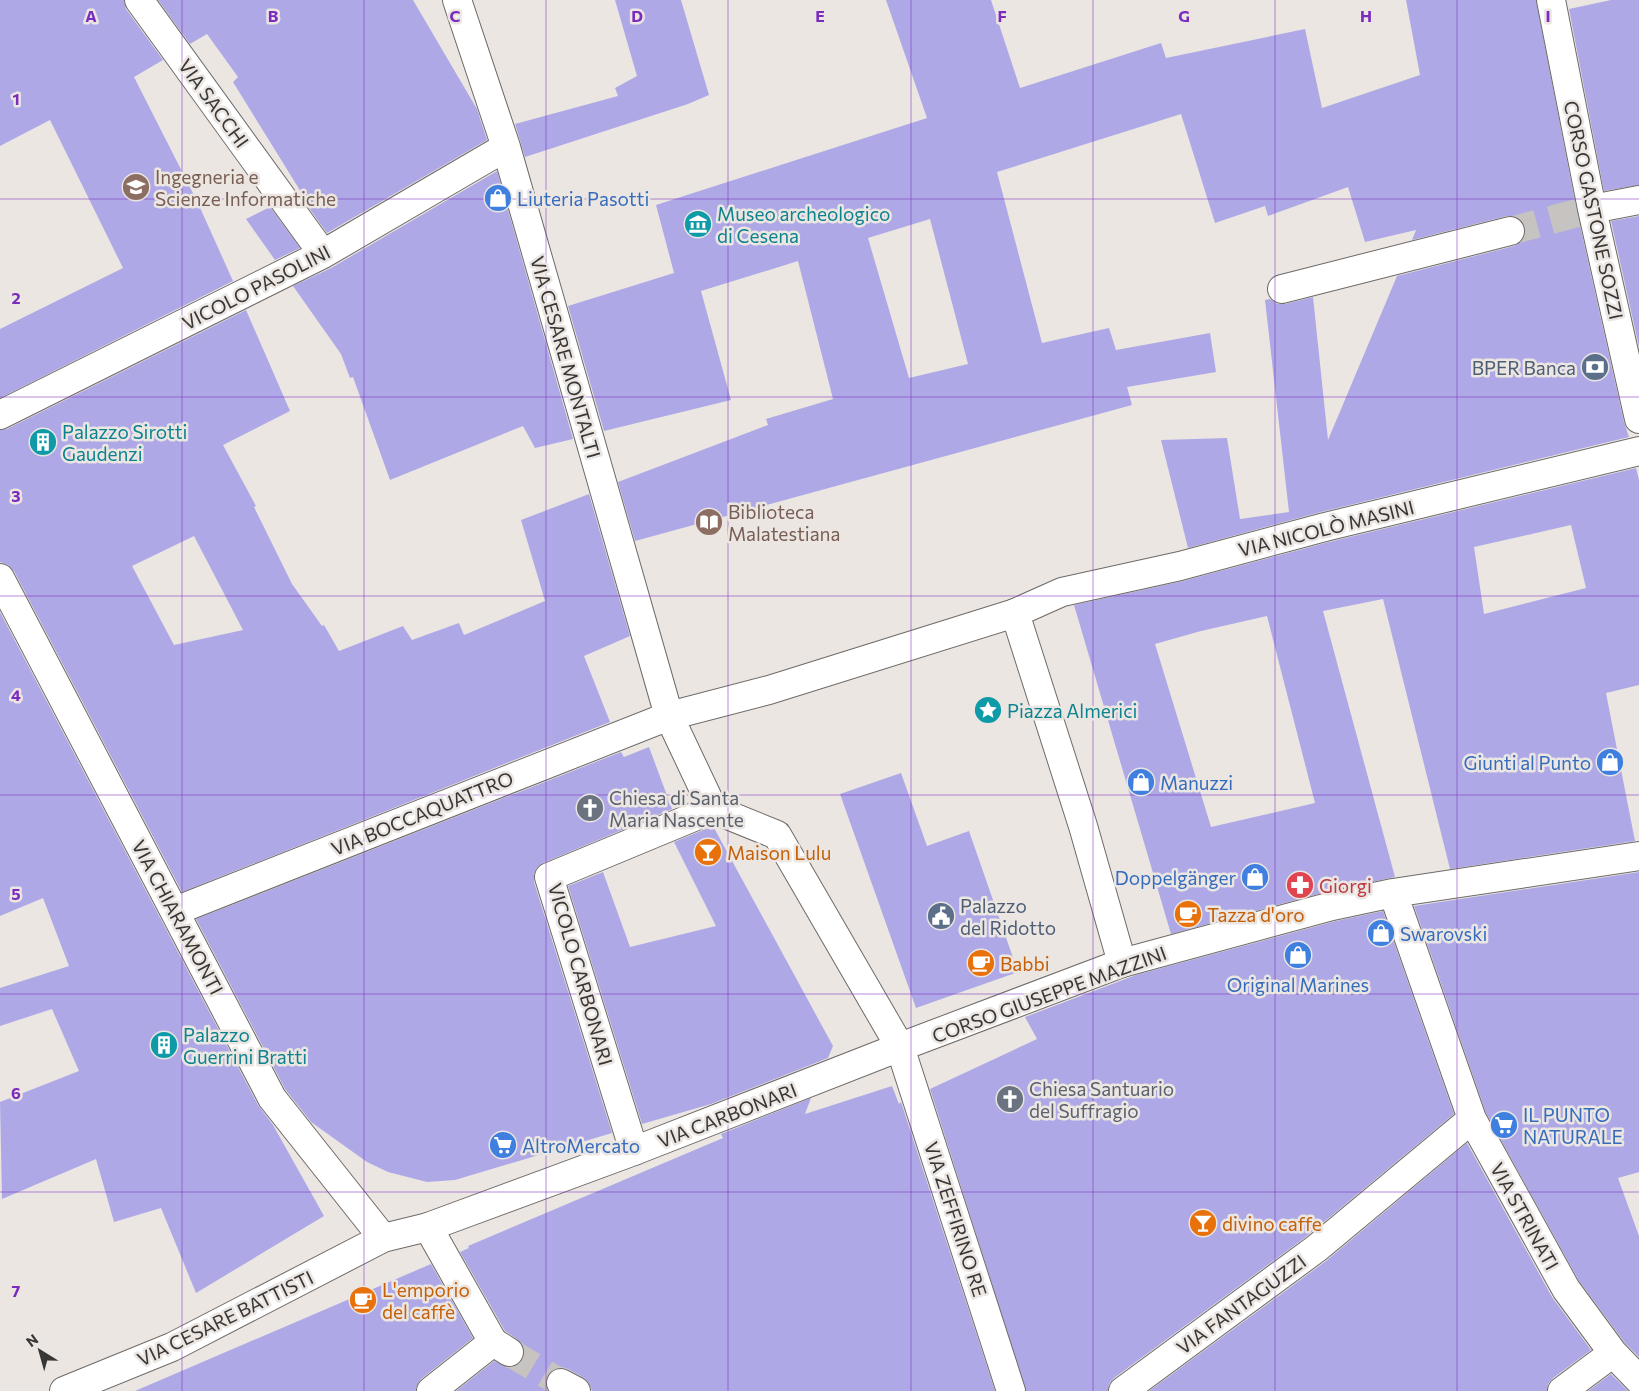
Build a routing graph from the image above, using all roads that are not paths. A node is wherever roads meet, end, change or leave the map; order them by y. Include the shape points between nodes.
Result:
1 (139, 0) edge
2 (457, 0) edge
3 (1551, 0) edge
4 (506, 147) junction
5 (1639, 200) edge
6 (1592, 209) junction
7 (1510, 231) tunnel mouth
8 (324, 254) junction
9 (1282, 289) dead end
10 (0, 415) edge
11 (1639, 419) edge
12 (1639, 451) edge
13 (0, 578) edge
14 (1015, 613) junction
15 (669, 716) junction
16 (712, 809) junction
17 (1639, 856) edge
18 (1393, 892) junction
19 (175, 911) junction
20 (1122, 963) junction
21 (900, 1047) junction
22 (1472, 1119) junction
23 (634, 1152) junction
24 (428, 1227) junction
25 (382, 1238) junction
26 (1613, 1353) junction
27 (1639, 1380) edge
28 (64, 1391) edge
29 (431, 1391) edge
30 (1011, 1391) edge
31 (1123, 1391) edge
32 (1562, 1391) edge

1 - 8 street, VIA SACCHI
2 - 4 street, VIA CESARE MONTALTI
3 - 6 street, CORSO GASTONE SOZZI
4 - 8 street, VICOLO PASOLINI
4 - 15 street, VIA CESARE MONTALTI
5 - 6 street
6 - 11 street, CORSO GASTONE SOZZI
7 - 9 street
8 - 10 street, VICOLO PASOLINI
12 - 14 street, VIA NICOLÒ MASINI via 1325,527 1180,566 1062,592
13 - 19 street, VIA CHIARAMONTI
14 - 15 street, VIA BOCCAQUATTRO via 769,690
14 - 20 street via 1083,826
15 - 16 street, VIA CESARE MONTALTI
15 - 19 street, VIA BOCCAQUATTRO
16 - 21 street, VIA ZEFFIRINO RE via 777,835
16 - 23 street, VICOLO CARBONARI via 549,877
17 - 18 street, CORSO GIUSEPPE MAZZINI
18 - 20 street, CORSO GIUSEPPE MAZZINI
18 - 22 street, VIA STRINATI
19 - 25 street, VIA CHIARAMONTI via 272,1098
20 - 21 street, CORSO GIUSEPPE MAZZINI
21 - 23 street, VIA CARBONARI
21 - 30 street, VIA ZEFFIRINO RE
22 - 26 street, VIA STRINATI via 1566,1289
22 - 31 street, VIA FANTAGUZZI via 1317,1248
23 - 24 street, VIA CARBONARI
24 - 25 street, VIA CARBONARI
24 - 29 street via 501,1347
25 - 28 street, VIA CESARE BATTISTI via 172,1347
26 - 27 street, VIA STRINATI
26 - 32 street

